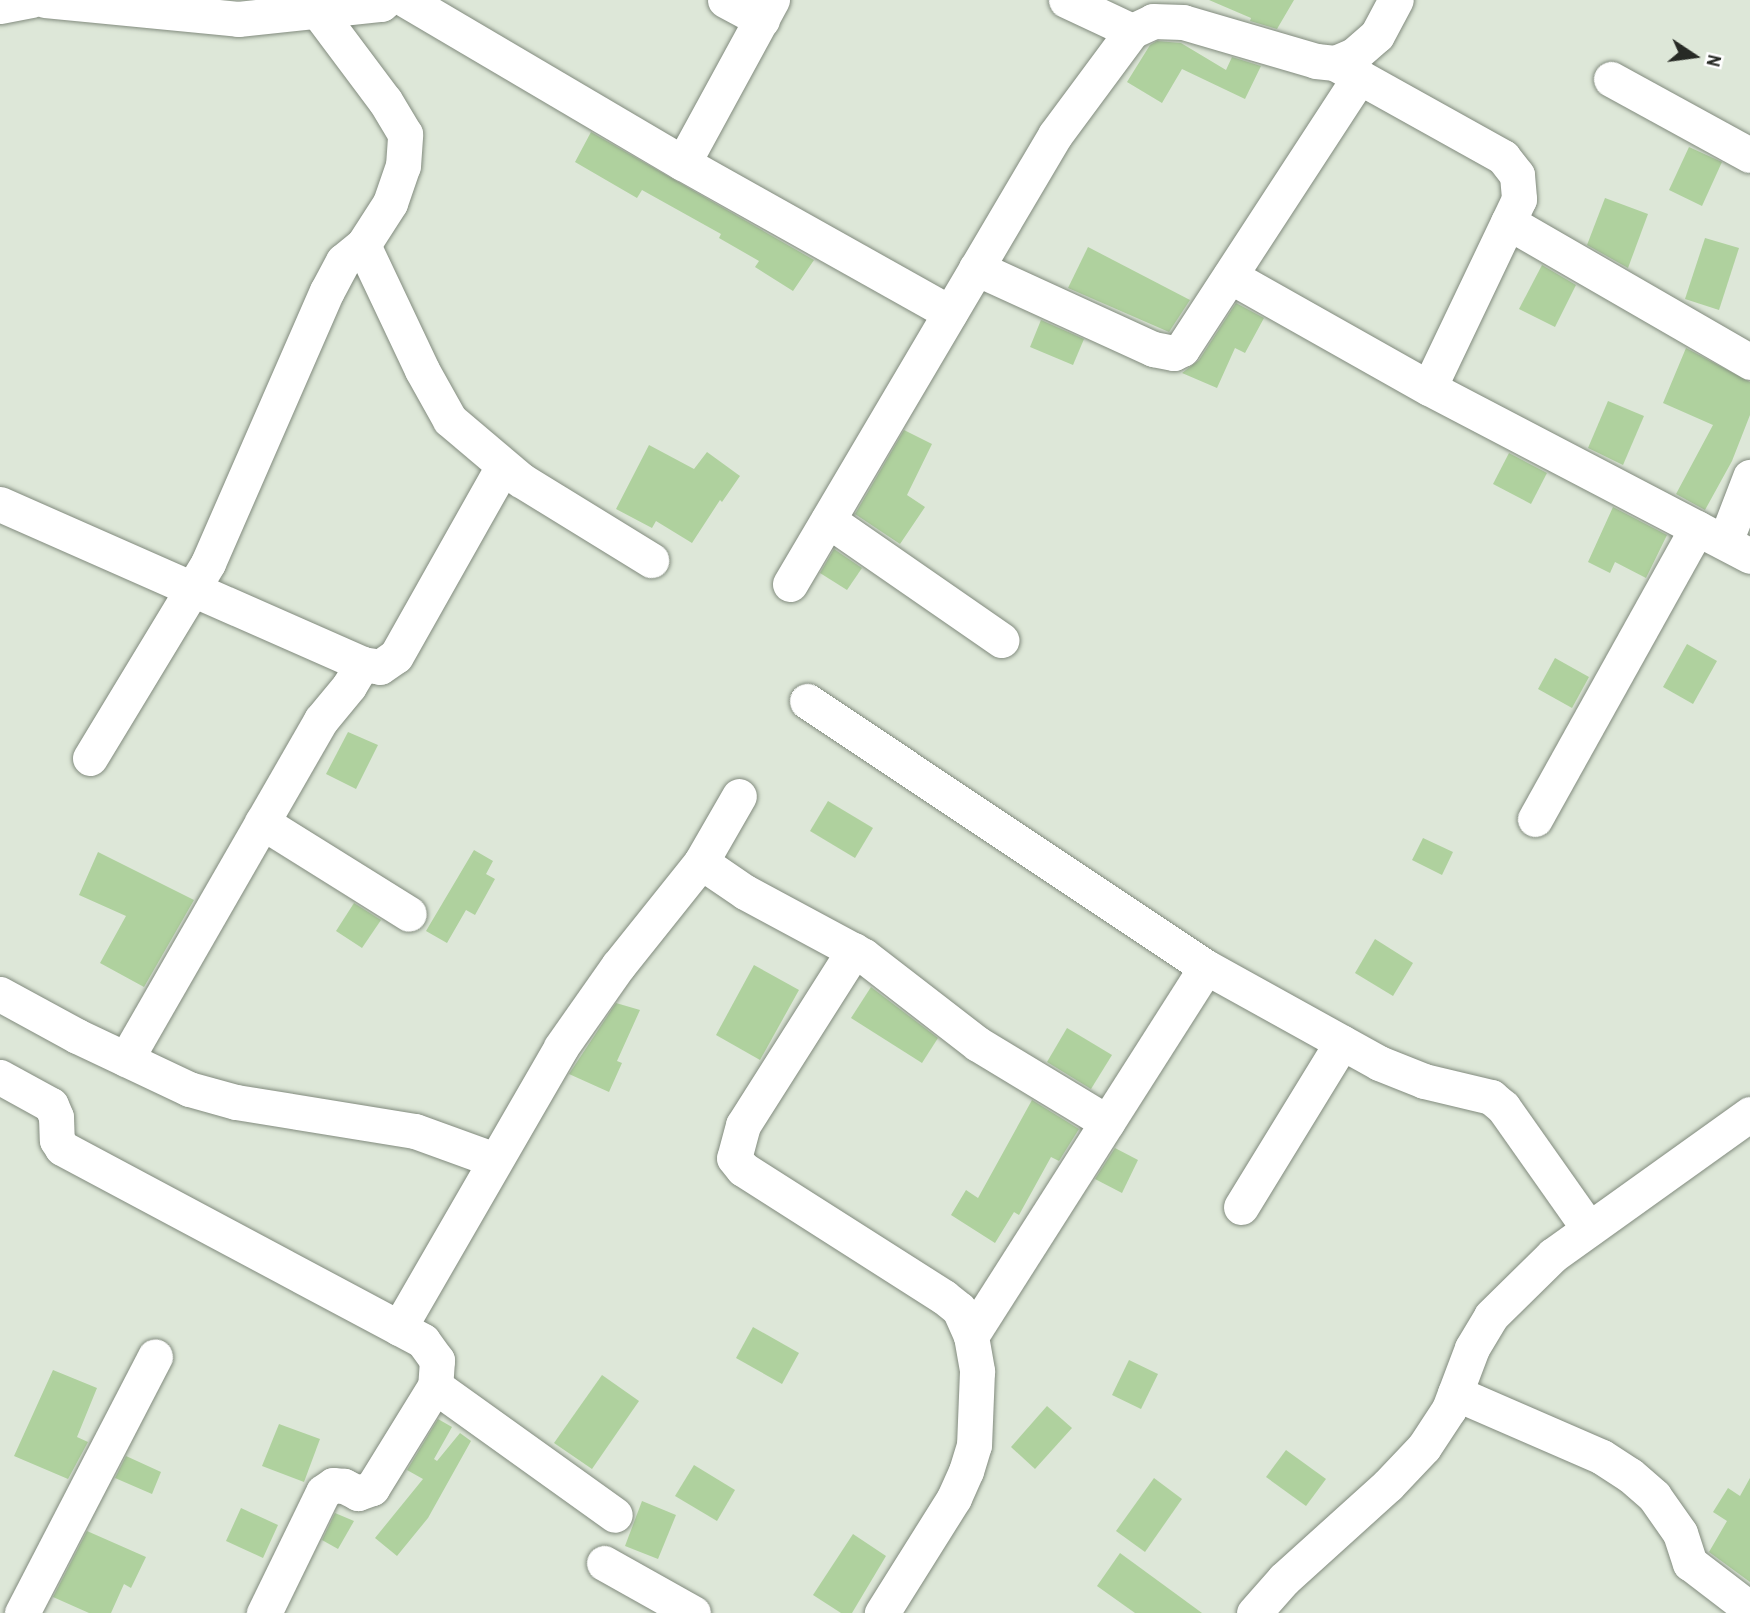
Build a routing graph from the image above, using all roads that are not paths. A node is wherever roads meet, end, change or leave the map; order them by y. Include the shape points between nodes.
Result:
1 (32, 0) edge
2 (386, 0) edge
3 (406, 0) edge
4 (725, 0) edge
5 (1066, 0) edge
6 (1396, 0) edge
7 (65, 1) edge
8 (0, 6) edge
9 (275, 8) edge
10 (317, 10) junction
11 (767, 10) edge
12 (1132, 31) junction
13 (1347, 70) junction
14 (1612, 79) dead end
15 (1750, 155) edge
16 (684, 163) junction
17 (1508, 222) junction
18 (363, 244) junction
19 (976, 268) junction
20 (1230, 276) junction
21 (950, 313) junction
22 (1750, 362) edge
23 (1429, 387) junction
24 (503, 466) junction
25 (1750, 477) edge
26 (0, 503) edge
27 (828, 520) junction
28 (1724, 542) edge
29 (651, 560) dead end
30 (790, 584) dead end
31 (193, 588) junction
32 (1001, 640) dead end
33 (362, 664) junction
34 (807, 701) dead end
35 (90, 758) dead end
36 (739, 796) dead end
37 (1535, 819) dead end
38 (262, 822) junction
39 (701, 862) junction
40 (409, 914) dead end
41 (854, 950) junction
42 (1206, 967) junction
43 (0, 995) edge
44 (1342, 1042) junction
45 (126, 1059) junction
46 (0, 1077) edge
47 (1750, 1114) edge
48 (1107, 1122) junction
49 (495, 1160) junction
50 (1241, 1207) dead end
51 (1589, 1229) junction
52 (399, 1328) junction
53 (971, 1336) junction
54 (155, 1356) dead end
55 (435, 1386) junction
56 (1455, 1393) junction
57 (615, 1515) dead end
58 (604, 1563) dead end
59 (1750, 1609) edge
60 (22, 1613) edge
61 (264, 1613) edge
62 (692, 1613) edge
63 (882, 1613) edge
64 (1254, 1613) edge

1 - 8 street
2 - 10 street
3 - 16 street
4 - 11 street
5 - 12 street
6 - 13 street via 1377,35 1354,55
7 - 9 street via 238,19
9 - 10 street
10 - 18 street via 405,134 403,166 390,203
11 - 16 street
12 - 13 street via 1153,21 1183,22
12 - 19 street via 1055,135
13 - 17 street via 1503,157 1517,175 1519,199
13 - 20 street
14 - 15 street
16 - 21 street
17 - 22 street
17 - 23 street
18 - 24 street via 450,420
18 - 31 street via 343,261 327,291
19 - 20 street via 1153,349 1174,353 1182,349
19 - 21 street
20 - 23 street
21 - 27 street
23 - 28 street
24 - 29 street
24 - 33 street via 396,656 380,667
25 - 28 street
26 - 31 street
27 - 30 street
27 - 32 street
28 - 37 street
31 - 33 street
31 - 35 street
33 - 38 street via 321,720
34 - 42 street
36 - 39 street
38 - 40 street
38 - 45 street
39 - 41 street via 745,892
39 - 49 street via 618,965 561,1047
41 - 48 street via 978,1044
41 - 53 street via 743,1125 734,1158 743,1169 944,1297 959,1309
42 - 44 street
42 - 48 street
43 - 45 street
44 - 50 street
44 - 51 street via 1424,1081 1491,1097
45 - 49 street via 189,1089 236,1102 415,1131
46 - 52 street via 51,1105 62,1148
47 - 51 street
48 - 53 street
49 - 52 street
51 - 56 street via 1553,1255 1491,1316 1472,1348
52 - 55 street via 424,1341 437,1360
53 - 63 street via 977,1371 975,1432 966,1471
54 - 60 street
55 - 57 street
55 - 61 street via 372,1488 358,1493 333,1485 323,1492
56 - 59 street via 1602,1457 1630,1475 1654,1496 1680,1532 1690,1563
56 - 64 street via 1424,1447
58 - 62 street

